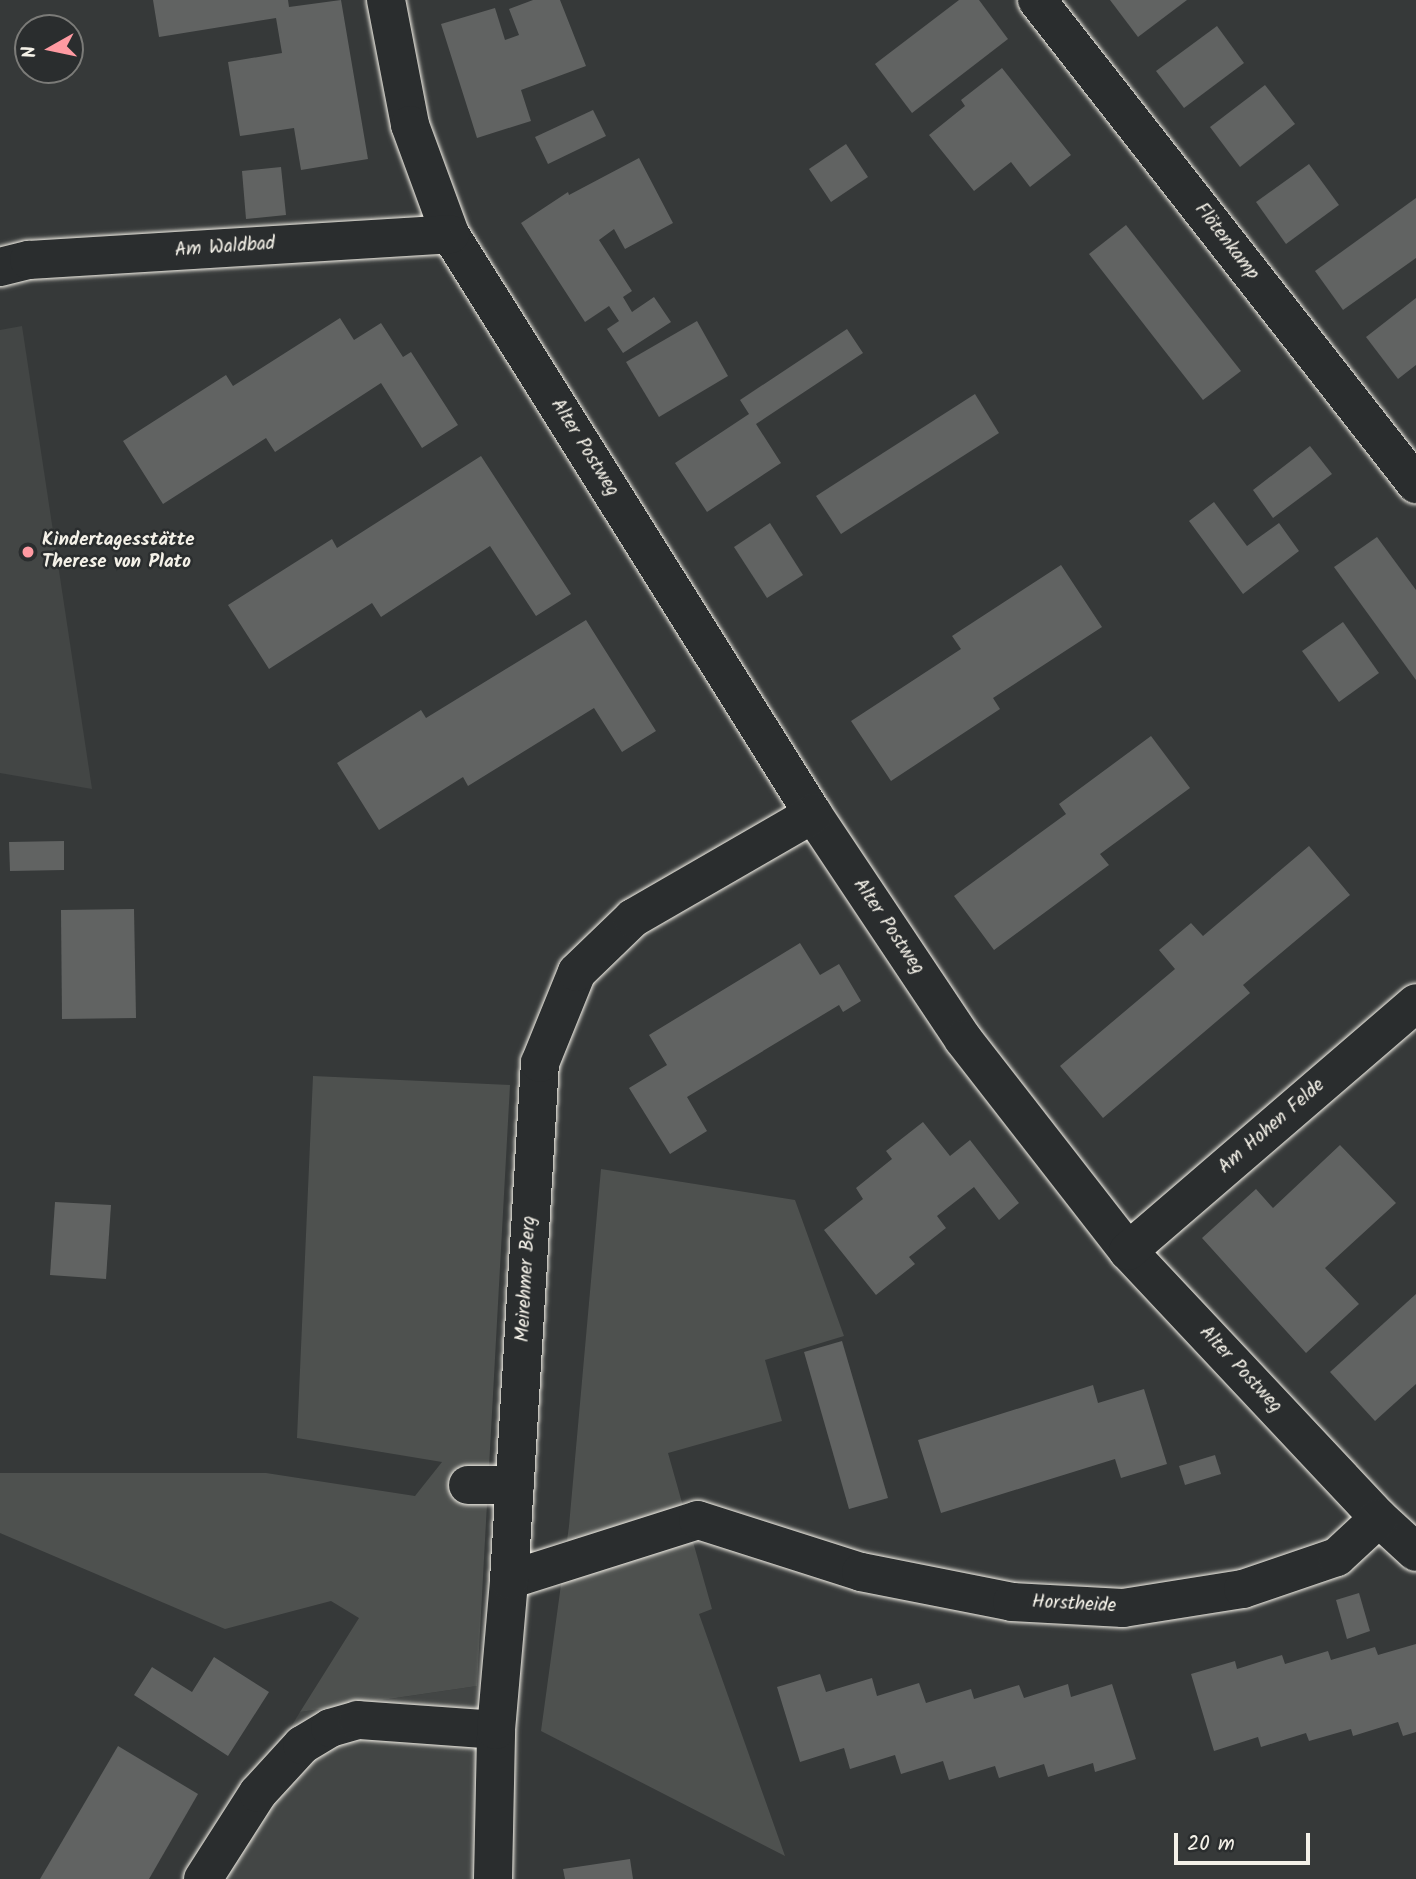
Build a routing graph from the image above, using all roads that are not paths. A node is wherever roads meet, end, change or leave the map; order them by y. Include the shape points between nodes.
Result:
1 (386, 0) edge
2 (1037, 0) edge
3 (450, 234) junction
4 (0, 267) edge
5 (1416, 484) edge
6 (813, 814) junction
7 (1416, 1003) edge
8 (1128, 1251) junction
9 (468, 1485) dead end
10 (514, 1485) junction
11 (1379, 1518) junction
12 (1416, 1552) edge
13 (509, 1580) junction
14 (496, 1730) junction
15 (203, 1879) edge
16 (493, 1879) edge

1 - 3 street, Alter Postweg via 410,125
2 - 5 street, Flötenkamp
3 - 4 street, Am Waldbad via 29,260
3 - 6 street, Alter Postweg
6 - 8 street, Alter Postweg via 962,1039
6 - 10 street, Meirehmer Berg via 634,916 577,972 540,1063
7 - 8 street, Am Hohen Felde
8 - 11 street, Alter Postweg
9 - 10 street
10 - 13 street, Meirehmer Berg
11 - 12 street, Alter Postweg
11 - 13 street, Horstheide via 1337,1557 1243,1589 1123,1608 1012,1602 861,1572 698,1520
13 - 14 street, Meirehmer Berg
14 - 15 street via 358,1720 330,1728 302,1745 258,1793
14 - 16 street, Meirehmer Berg

